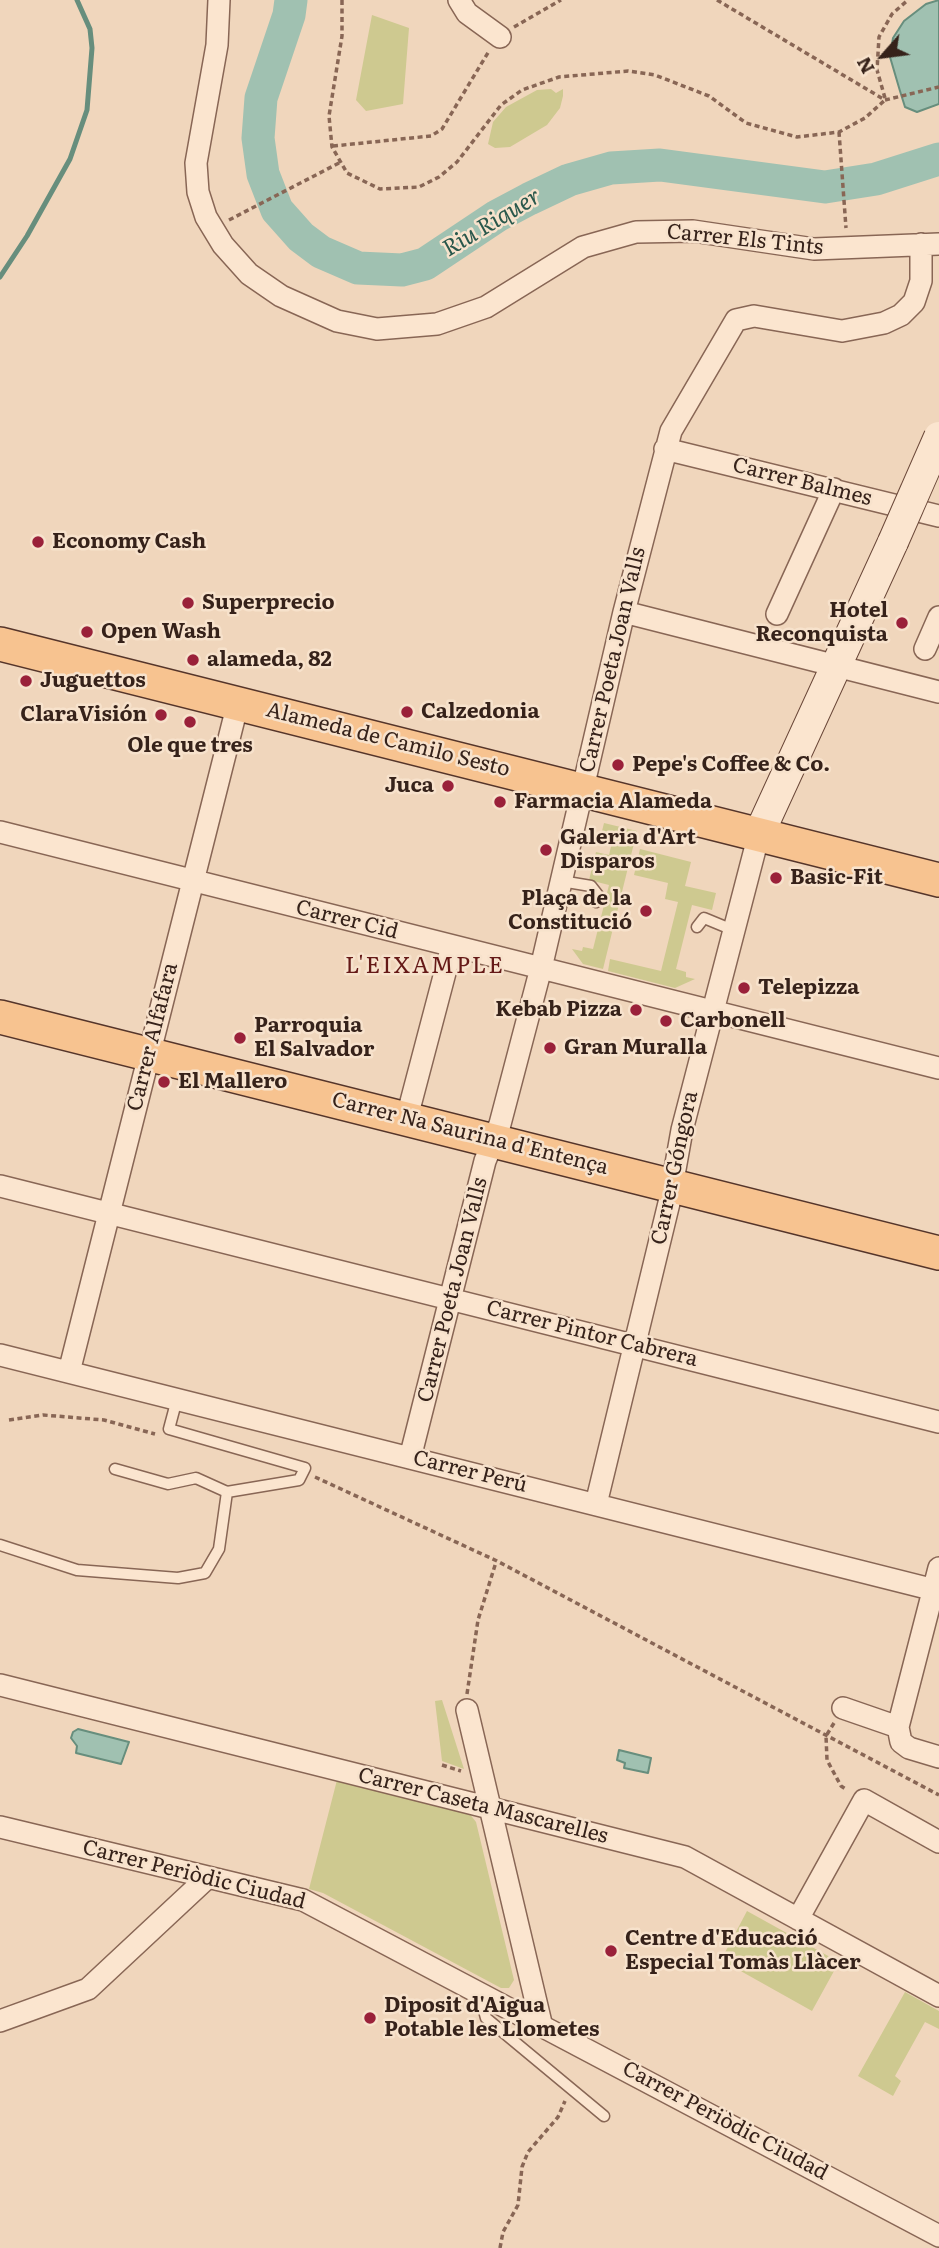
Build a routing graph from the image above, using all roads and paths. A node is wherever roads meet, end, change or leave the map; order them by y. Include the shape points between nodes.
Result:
1 (219, 0) edge
2 (342, 0) edge
3 (459, 0) edge
4 (561, 0) edge
5 (717, 0) edge
6 (908, 0) edge
7 (500, 37) junction
8 (939, 87) edge
9 (885, 100) junction
10 (839, 132) junction
11 (332, 147) junction
12 (339, 163) junction
13 (212, 229) junction
14 (930, 244) edge
15 (848, 248) junction
16 (939, 437) edge
17 (665, 449) junction
18 (834, 489) junction
19 (939, 516) edge
20 (624, 612) junction
21 (777, 614) dead end
22 (939, 617) edge
23 (0, 644) edge
24 (925, 649) dead end
25 (836, 666) junction
26 (939, 692) edge
27 (238, 703) junction
28 (582, 788) junction
29 (0, 832) edge
30 (759, 834) junction
31 (192, 880) junction
32 (939, 880) edge
33 (561, 881) junction
34 (596, 902) dead end
35 (697, 927) dead end
36 (733, 930) junction
37 (452, 946) junction
38 (541, 968) junction
39 (712, 1011) junction
40 (0, 1017) edge
41 (149, 1054) junction
42 (939, 1068) edge
43 (407, 1117) junction
44 (494, 1140) junction
45 (671, 1185) junction
46 (0, 1186) edge
47 (108, 1213) junction
48 (939, 1253) edge
49 (450, 1298) junction
50 (635, 1345) junction
51 (0, 1355) edge
52 (69, 1372) junction
53 (177, 1399) junction
54 (9, 1420) dead end
55 (939, 1422) edge
56 (168, 1438) dead end
57 (410, 1458) junction
58 (115, 1469) dead end
59 (303, 1472) junction
60 (227, 1492) junction
61 (596, 1504) junction
62 (0, 1545) edge
63 (496, 1561) junction
64 (939, 1568) edge
65 (936, 1590) edge
66 (0, 1685) edge
67 (843, 1708) dead end
68 (467, 1710) joint
69 (898, 1727) junction
70 (826, 1736) junction
71 (939, 1756) edge
72 (939, 1795) edge
73 (864, 1800) junction
74 (491, 1808) junction
75 (0, 1827) edge
76 (939, 1842) edge
77 (208, 1878) junction
78 (797, 1919) junction
79 (489, 1996) junction
80 (939, 1996) edge
81 (0, 2021) edge
82 (541, 2023) junction
83 (567, 2085) junction
84 (604, 2116) dead end
85 (939, 2235) edge
86 (500, 2248) edge

1 - 13 street, Carrer Els Tints via 217,45 196,163 198,192
2 - 11 path via 342,36 329,116
3 - 7 street via 467,13
4 - 7 path
5 - 9 path
6 - 9 path via 892,14 879,37 877,70
7 - 11 path via 442,129 431,136
8 - 9 path
9 - 10 path
10 - 12 path via 781,135 746,123 686,85 628,71 559,77 522,90 501,104 449,170 419,187 380,189 347,173
10 - 15 path
11 - 12 path
12 - 13 path
13 - 15 street, Carrer Els Tints via 235,260 281,296 337,321 377,329 417,328 469,314 500,300 567,254 636,232 693,230 801,248
14 - 15 street, Carrer Els Tints
14 - 17 street, Carrer Poeta Joan Valls via 914,302 901,316 884,323 842,331 754,316 736,320
16 - 25 main road, bridge
17 - 18 street, Carrer Balmes
17 - 20 street, Carrer Poeta Joan Valls
18 - 19 street, Carrer Balmes
18 - 21 street
20 - 25 street
20 - 28 street, Carrer Poeta Joan Valls
22 - 24 street
23 - 27 main road, Alameda de Camilo Sesto
25 - 26 street
25 - 30 main road
27 - 28 main road, Alameda de Camilo Sesto
27 - 31 street, Carrer Alfafara
28 - 30 main road, Alameda de Camilo Sesto
28 - 33 street, Carrer Poeta Joan Valls
29 - 31 street, Carrer Cid
30 - 32 main road, Alameda de Camilo Sesto
30 - 36 street, Carrer Góngora
31 - 37 street, Carrer Cid
31 - 41 street, Carrer Alfafara
33 - 34 lane via 592,886 598,895
33 - 38 street, Carrer Poeta Joan Valls
35 - 36 lane via 704,918
36 - 39 street, Carrer Góngora
37 - 38 street, Carrer Cid
37 - 43 street
38 - 39 street, Carrer Cid
38 - 44 street, Carrer Poeta Joan Valls
39 - 42 street, Carrer Cid
39 - 45 street, Carrer Góngora
40 - 41 main road, Carrer Na Saurina d'Entença
41 - 43 main road, Carrer Na Saurina d'Entença
41 - 47 street, Carrer Alfafara
43 - 44 main road, Carrer Na Saurina d'Entença
44 - 45 main road, Carrer Na Saurina d'Entença
44 - 49 street, Carrer Poeta Joan Valls
45 - 48 main road, Carrer Na Saurina d'Entença
45 - 50 street, Carrer Góngora
46 - 47 street, Carrer Pintor Cabrera
47 - 49 street, Carrer Pintor Cabrera
47 - 52 street, Carrer Alfafara
49 - 50 street, Carrer Pintor Cabrera
49 - 57 street, Carrer Poeta Joan Valls
50 - 55 street, Carrer Pintor Cabrera
50 - 61 street, Carrer Góngora
51 - 52 street, Carrer Perú
52 - 53 street, Carrer Perú
53 - 57 street, Carrer Perú
53 - 59 lane via 169,1429 305,1468
54 - 56 path via 43,1415 104,1420
57 - 61 street, Carrer Perú
58 - 60 lane via 168,1484 196,1478
59 - 60 lane via 299,1480 289,1483
59 - 63 path
60 - 62 lane via 219,1549 205,1573 178,1578 78,1570
61 - 65 street, Carrer Perú
63 - 68 path via 478,1620
63 - 70 path
64 - 65 street
65 - 69 street
66 - 74 street, Carrer Caseta Mascarelles
67 - 69 street
68 - 74 street
69 - 71 street via 901,1742 909,1748
70 - 72 path
70 - 73 path via 827,1760 841,1786
73 - 76 street
73 - 78 street
74 - 78 street, Carrer Caseta Mascarelles via 685,1857
74 - 82 street
75 - 77 street, Carrer Periòdic Ciudad
77 - 79 street, Carrer Periòdic Ciudad via 303,1900
77 - 81 street via 88,1989
78 - 80 street, Carrer Caseta Mascarelles
79 - 82 street, Carrer Periòdic Ciudad
79 - 83 lane via 483,2007 486,2018
82 - 85 street, Carrer Periòdic Ciudad
83 - 84 lane
83 - 86 path via 561,2112 528,2151 518,2205

